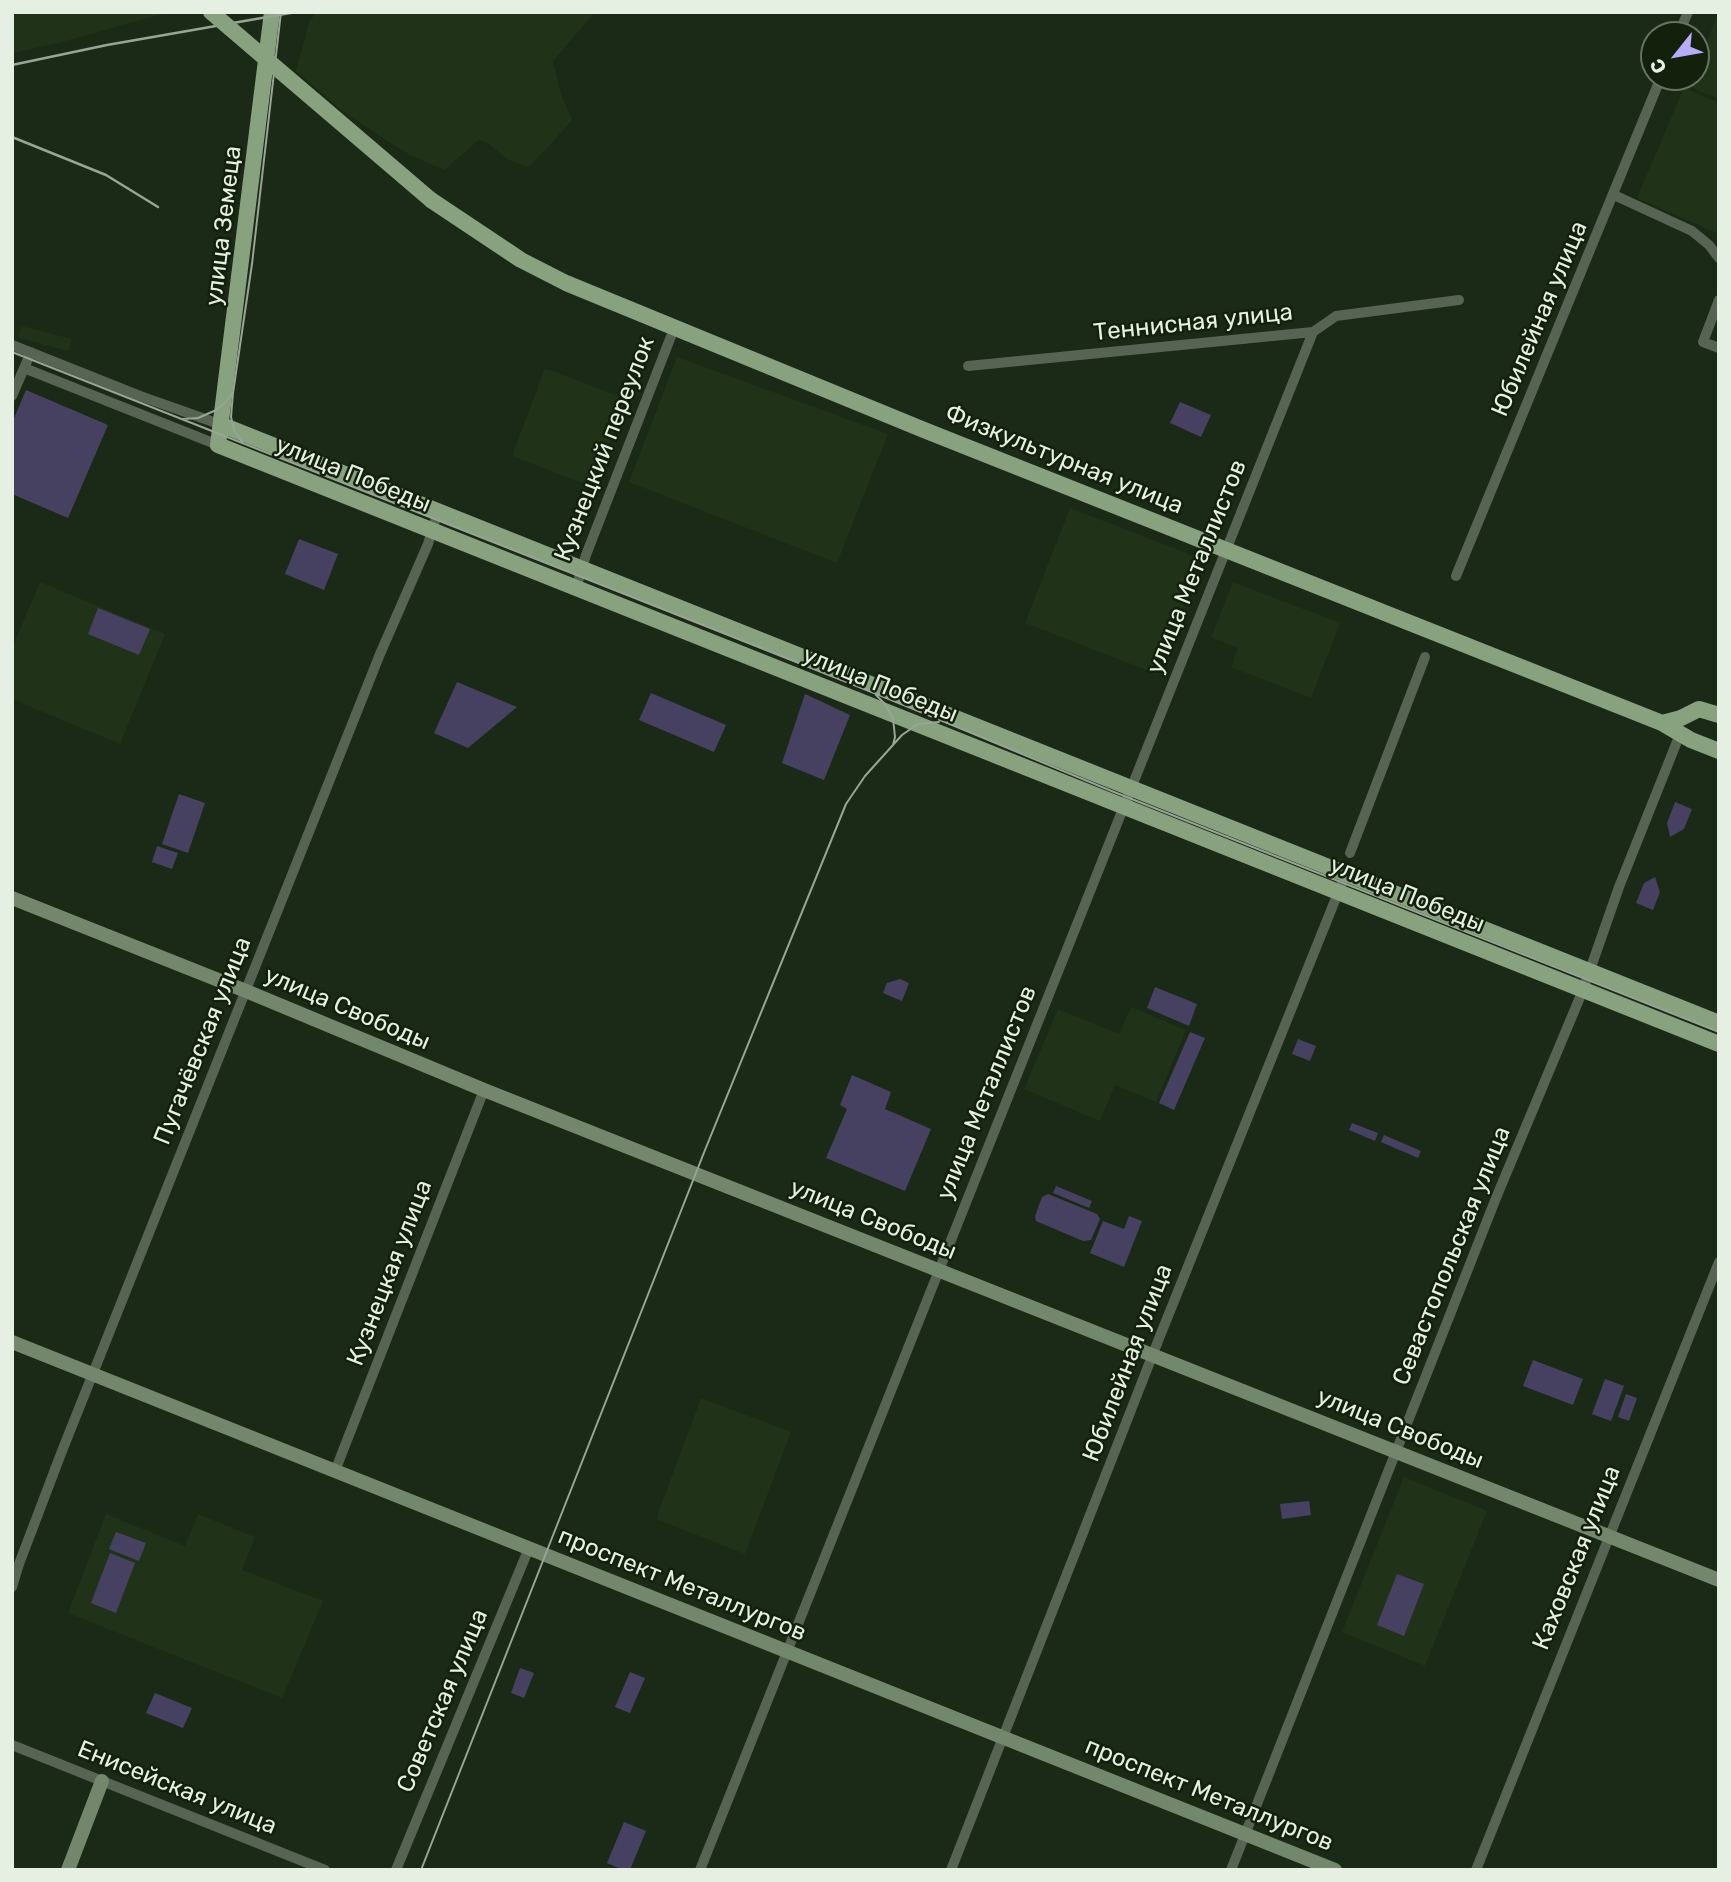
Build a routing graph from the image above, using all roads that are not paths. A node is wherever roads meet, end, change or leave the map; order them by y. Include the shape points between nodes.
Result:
1 (211, 12) edge
2 (272, 12) edge
3 (1655, 91) edge
4 (1614, 195) junction
5 (1719, 258) edge
6 (1458, 300) dead end
7 (1719, 300) edge
8 (675, 326) junction
9 (1313, 332) junction
10 (12, 345) edge
11 (1719, 348) edge
12 (31, 352) junction
13 (968, 366) dead end
14 (24, 368) junction
15 (12, 396) edge
16 (222, 425) junction
17 (218, 445) junction
18 (438, 511) junction
19 (432, 530) junction
20 (1226, 550) junction
21 (581, 568) junction
22 (1456, 576) dead end
23 (576, 588) junction
24 (1425, 657) dead end
25 (1688, 714) junction
26 (1719, 715) edge
27 (1662, 723) junction
28 (1686, 737) junction
29 (1719, 751) edge
30 (1131, 789) junction
31 (1124, 807) junction
32 (1350, 853) dead end
33 (1346, 873) junction
34 (1339, 892) junction
35 (12, 898) edge
36 (1589, 972) junction
37 (247, 991) junction
38 (1580, 997) junction
39 (1719, 1023) edge
40 (1719, 1044) edge
41 (484, 1090) junction
42 (1719, 1262) edge
43 (939, 1271) junction
44 (12, 1342) edge
45 (1153, 1356) junction
46 (93, 1374) junction
47 (1396, 1452) junction
48 (335, 1471) junction
49 (1608, 1536) junction
50 (529, 1548) junction
51 (1719, 1580) edge
52 (12, 1587) edge
53 (788, 1651) junction
54 (1005, 1738) junction
55 (12, 1745) edge
56 (102, 1781) junction
57 (1245, 1834) junction
58 (68, 1870) edge
59 (325, 1870) edge
60 (396, 1870) edge
61 (701, 1870) edge
62 (951, 1870) edge
63 (1231, 1870) edge
64 (1335, 1870) edge
65 (1476, 1870) edge

1 - 8 main road, Физкультурная улица, bridge via 431,200 521,260
2 - 16 main road, улица Земеца
3 - 4 street, Юбилейная улица
4 - 5 street via 1692,231
4 - 22 street, Юбилейная улица
6 - 9 street, Теннисная улица via 1336,316
7 - 11 street via 1703,342
8 - 20 main road, Физкультурная улица
8 - 21 street, Кузнецкий переулок
9 - 13 street, Теннисная улица
9 - 20 street, улица Металлистов
10 - 12 street, улица Победы
12 - 14 street
12 - 16 street, улица Победы
14 - 15 street
14 - 17 street, улица Победы
16 - 17 main road, улица Земеца
16 - 18 main road, улица Победы
17 - 19 main road, улица Победы
18 - 19 street, Пугачёвская улица
18 - 21 main road, улица Победы
19 - 23 main road, улица Победы
19 - 37 street, Пугачёвская улица
20 - 27 main road, Физкультурная улица
20 - 30 street, улица Металлистов
21 - 23 street, Кузнецкий переулок
21 - 30 main road, улица Победы
23 - 31 main road, улица Победы
24 - 32 street
25 - 26 main road via 1699,709
25 - 27 main road
25 - 28 main road
27 - 28 main road, Физкультурная улица
28 - 29 main road, Физкультурная улица
28 - 36 street, Севастопольская улица via 1619,887
30 - 31 street, улица Металлистов
30 - 33 main road, улица Победы
31 - 34 main road, улица Победы
31 - 43 street, улица Металлистов
33 - 34 street, Юбилейная улица
33 - 36 main road, улица Победы
34 - 38 main road, улица Победы
34 - 45 street, Юбилейная улица
35 - 37 street, улица Свободы
36 - 38 street, Севастопольская улица
36 - 39 main road, улица Победы
37 - 41 street, улица Свободы
37 - 46 street, Пугачёвская улица
38 - 40 main road, улица Победы
38 - 47 street, Севастопольская улица
41 - 43 street, улица Свободы
41 - 48 street, Кузнецкая улица
42 - 49 street, Каховская улица
43 - 45 street, улица Свободы
43 - 53 street, улица Металлистов
44 - 46 street, проспект Металлургов
45 - 47 street, улица Свободы
45 - 54 street, Юбилейная улица
46 - 48 street, проспект Металлургов
46 - 52 street, Пугачёвская улица
47 - 49 street, улица Свободы
47 - 57 street, Севастопольская улица
48 - 50 street, проспект Металлургов
49 - 51 street, улица Свободы
49 - 65 street, Каховская улица
50 - 53 street, проспект Металлургов
50 - 60 street, Советская улица
53 - 54 street, проспект Металлургов
53 - 61 street, улица Металлистов
54 - 57 street, проспект Металлургов
54 - 62 street, Юбилейная улица
55 - 56 street, Енисейская улица
56 - 58 street
56 - 59 street, Енисейская улица
57 - 63 street, Севастопольская улица
57 - 64 street, проспект Металлургов

